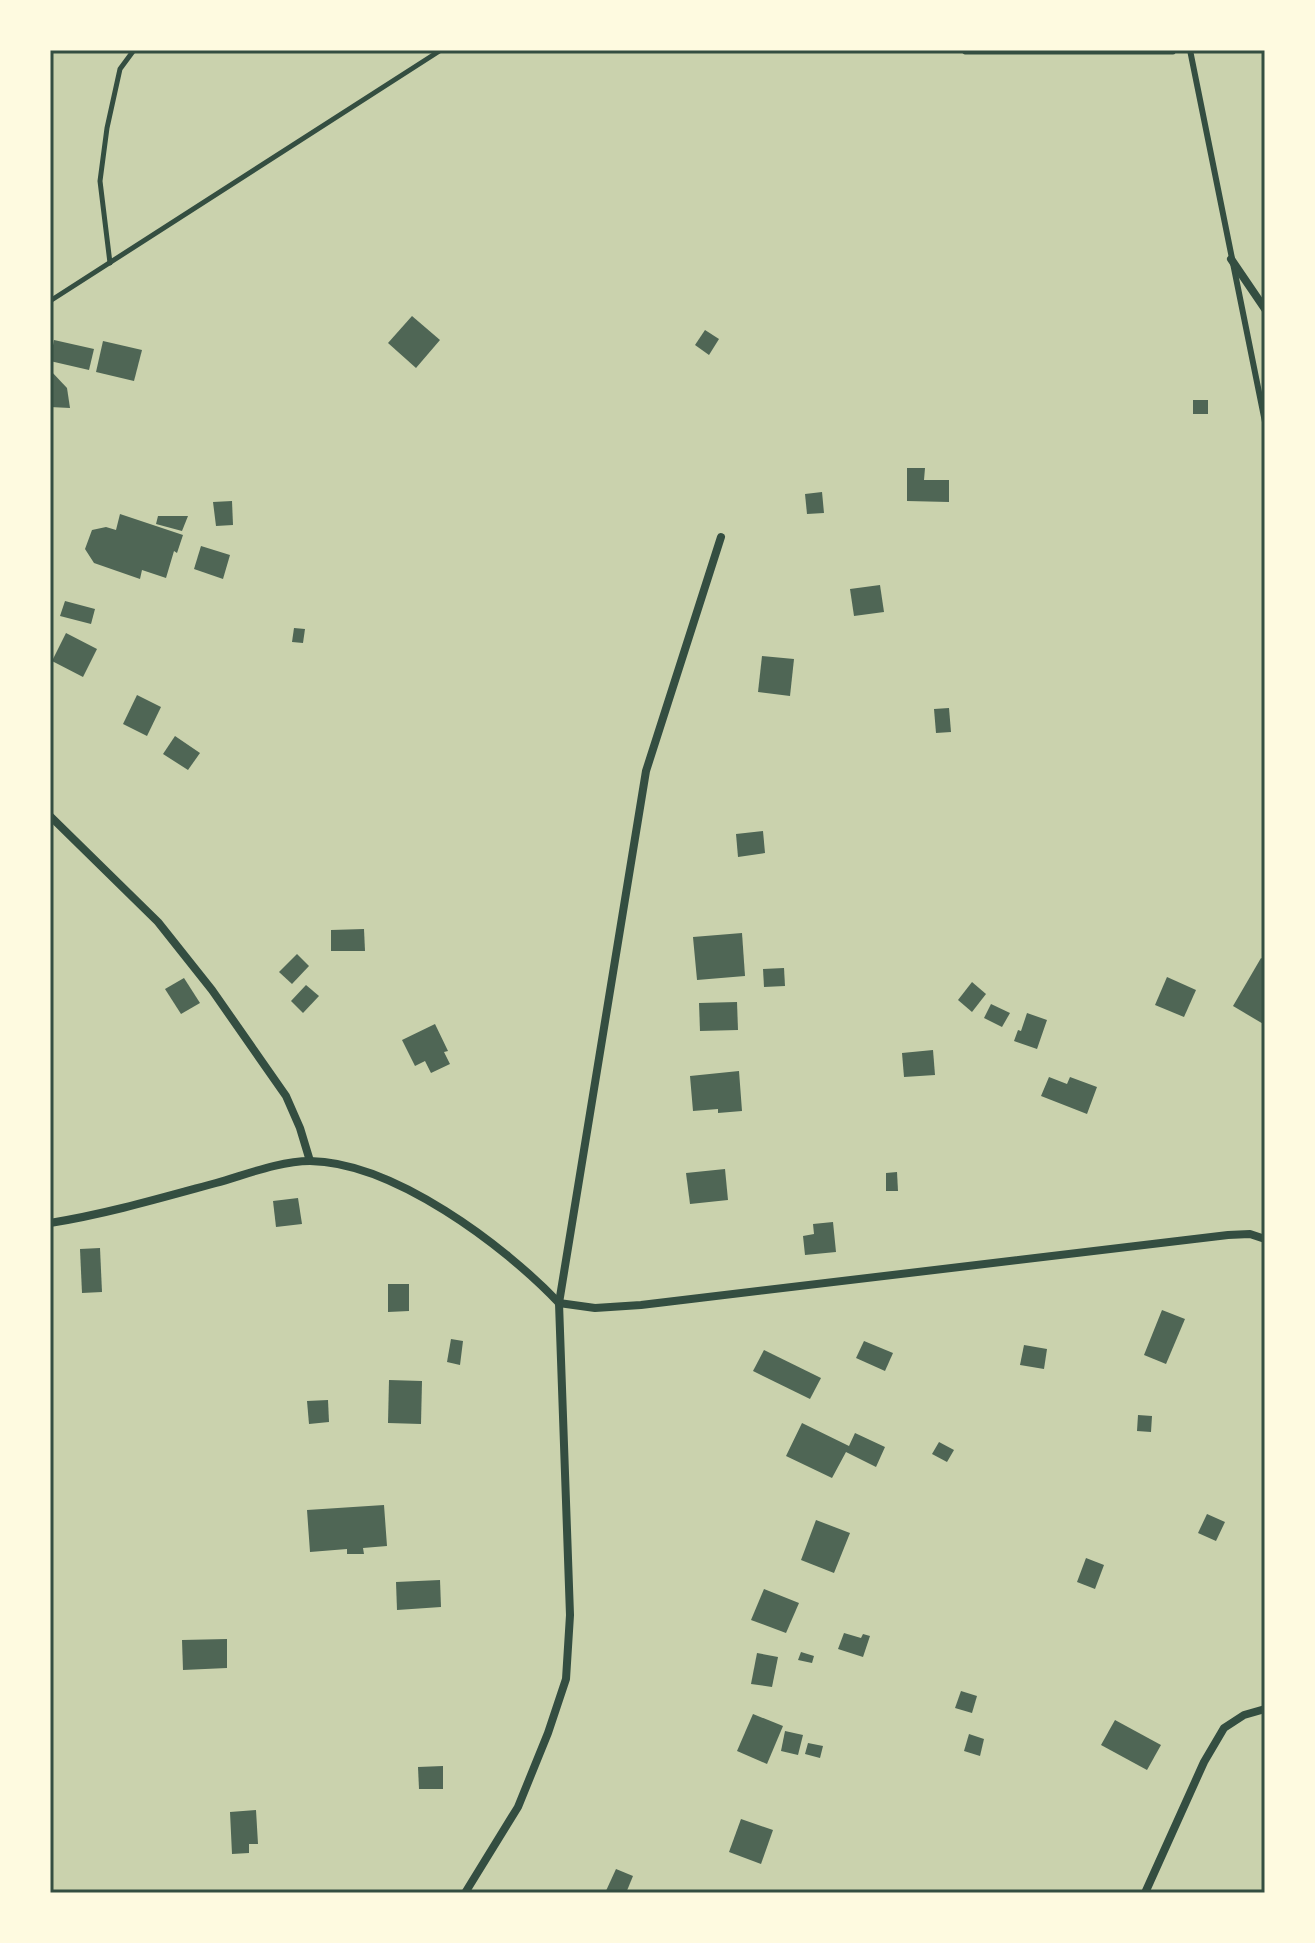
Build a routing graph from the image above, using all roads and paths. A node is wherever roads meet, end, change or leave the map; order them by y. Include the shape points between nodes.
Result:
1 (134, 50) edge
2 (441, 50) edge
3 (963, 50) edge
4 (1190, 51) edge
5 (1231, 259) junction
6 (110, 263) junction
7 (50, 301) edge
8 (1265, 309) edge
9 (1265, 422) edge
10 (721, 537) dead end
11 (50, 816) edge
12 (310, 1161) junction
13 (50, 1223) edge
14 (1265, 1239) edge
15 (559, 1303) junction
16 (1265, 1709) edge
17 (465, 1893) edge
18 (1145, 1893) edge

1 - 6 path via 120,69 100,181
2 - 6 path
3 - 4 path
4 - 5 lane
5 - 8 street
5 - 9 lane
6 - 7 path
10 - 15 street via 646,771
11 - 12 street via 158,922 212,990 286,1096
12 - 13 street
12 - 15 street via 394,1182 479,1235
14 - 15 street via 1228,1235 641,1305 595,1308
15 - 17 street via 570,1615 566,1679 518,1807
16 - 18 street via 1224,1728

